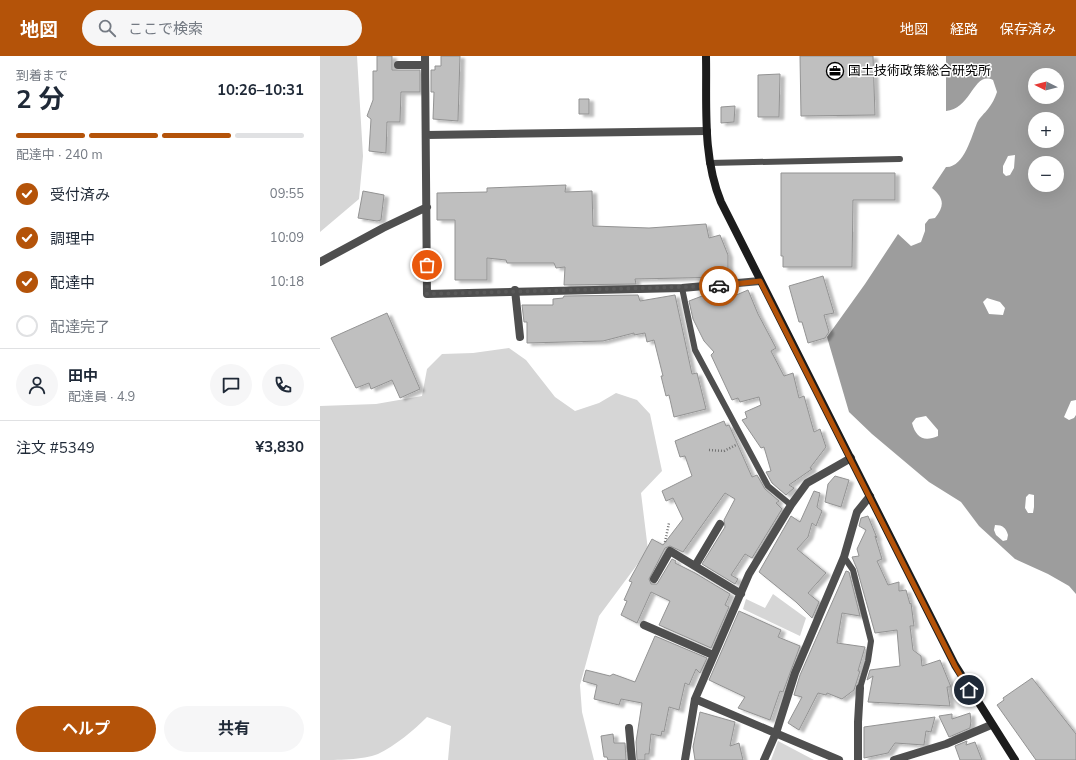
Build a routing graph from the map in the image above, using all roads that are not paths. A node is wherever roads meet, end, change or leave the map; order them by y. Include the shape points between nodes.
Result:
1 (425, 56) edge
2 (706, 56) edge
3 (398, 65) dead end
4 (425, 65) junction
5 (707, 131) junction
6 (426, 134) junction
7 (900, 159) dead end
8 (709, 163) junction
9 (427, 207) junction
10 (320, 262) edge
11 (760, 281) junction
12 (682, 288) junction
13 (515, 290) junction
14 (520, 337) dead end
15 (850, 458) junction
16 (870, 496) junction
17 (790, 505) junction
18 (720, 524) dead end
19 (844, 557) junction
20 (695, 566) junction
21 (654, 580) dead end
22 (741, 594) junction
23 (644, 625) dead end
24 (713, 655) junction
25 (860, 688) joint
26 (695, 699) junction
27 (991, 726) junction
28 (629, 728) dead end
29 (776, 733) junction
30 (632, 760) edge
31 (685, 760) edge
32 (764, 760) edge
33 (839, 760) edge
34 (858, 760) edge
35 (894, 760) edge
36 (1015, 760) edge

1 - 4 street
2 - 5 street
3 - 4 street
4 - 6 street
5 - 6 street
5 - 8 street
6 - 9 street
7 - 8 lane
8 - 11 street via 714,186
9 - 10 street
9 - 13 street via 427,294
11 - 12 street
11 - 15 street
12 - 13 street
12 - 17 lane via 695,350 768,486
13 - 14 street
15 - 16 street
15 - 17 street via 807,483
16 - 19 street via 857,512
16 - 27 street via 955,666
17 - 22 street
18 - 20 street
19 - 25 lane via 853,570 871,641
19 - 29 street via 795,673
20 - 21 street via 670,551
20 - 22 street
22 - 24 street
23 - 24 street
24 - 26 street
25 - 34 street
26 - 29 street
26 - 31 street
27 - 35 street via 946,744
27 - 36 street
28 - 30 street
29 - 32 street
29 - 33 street

